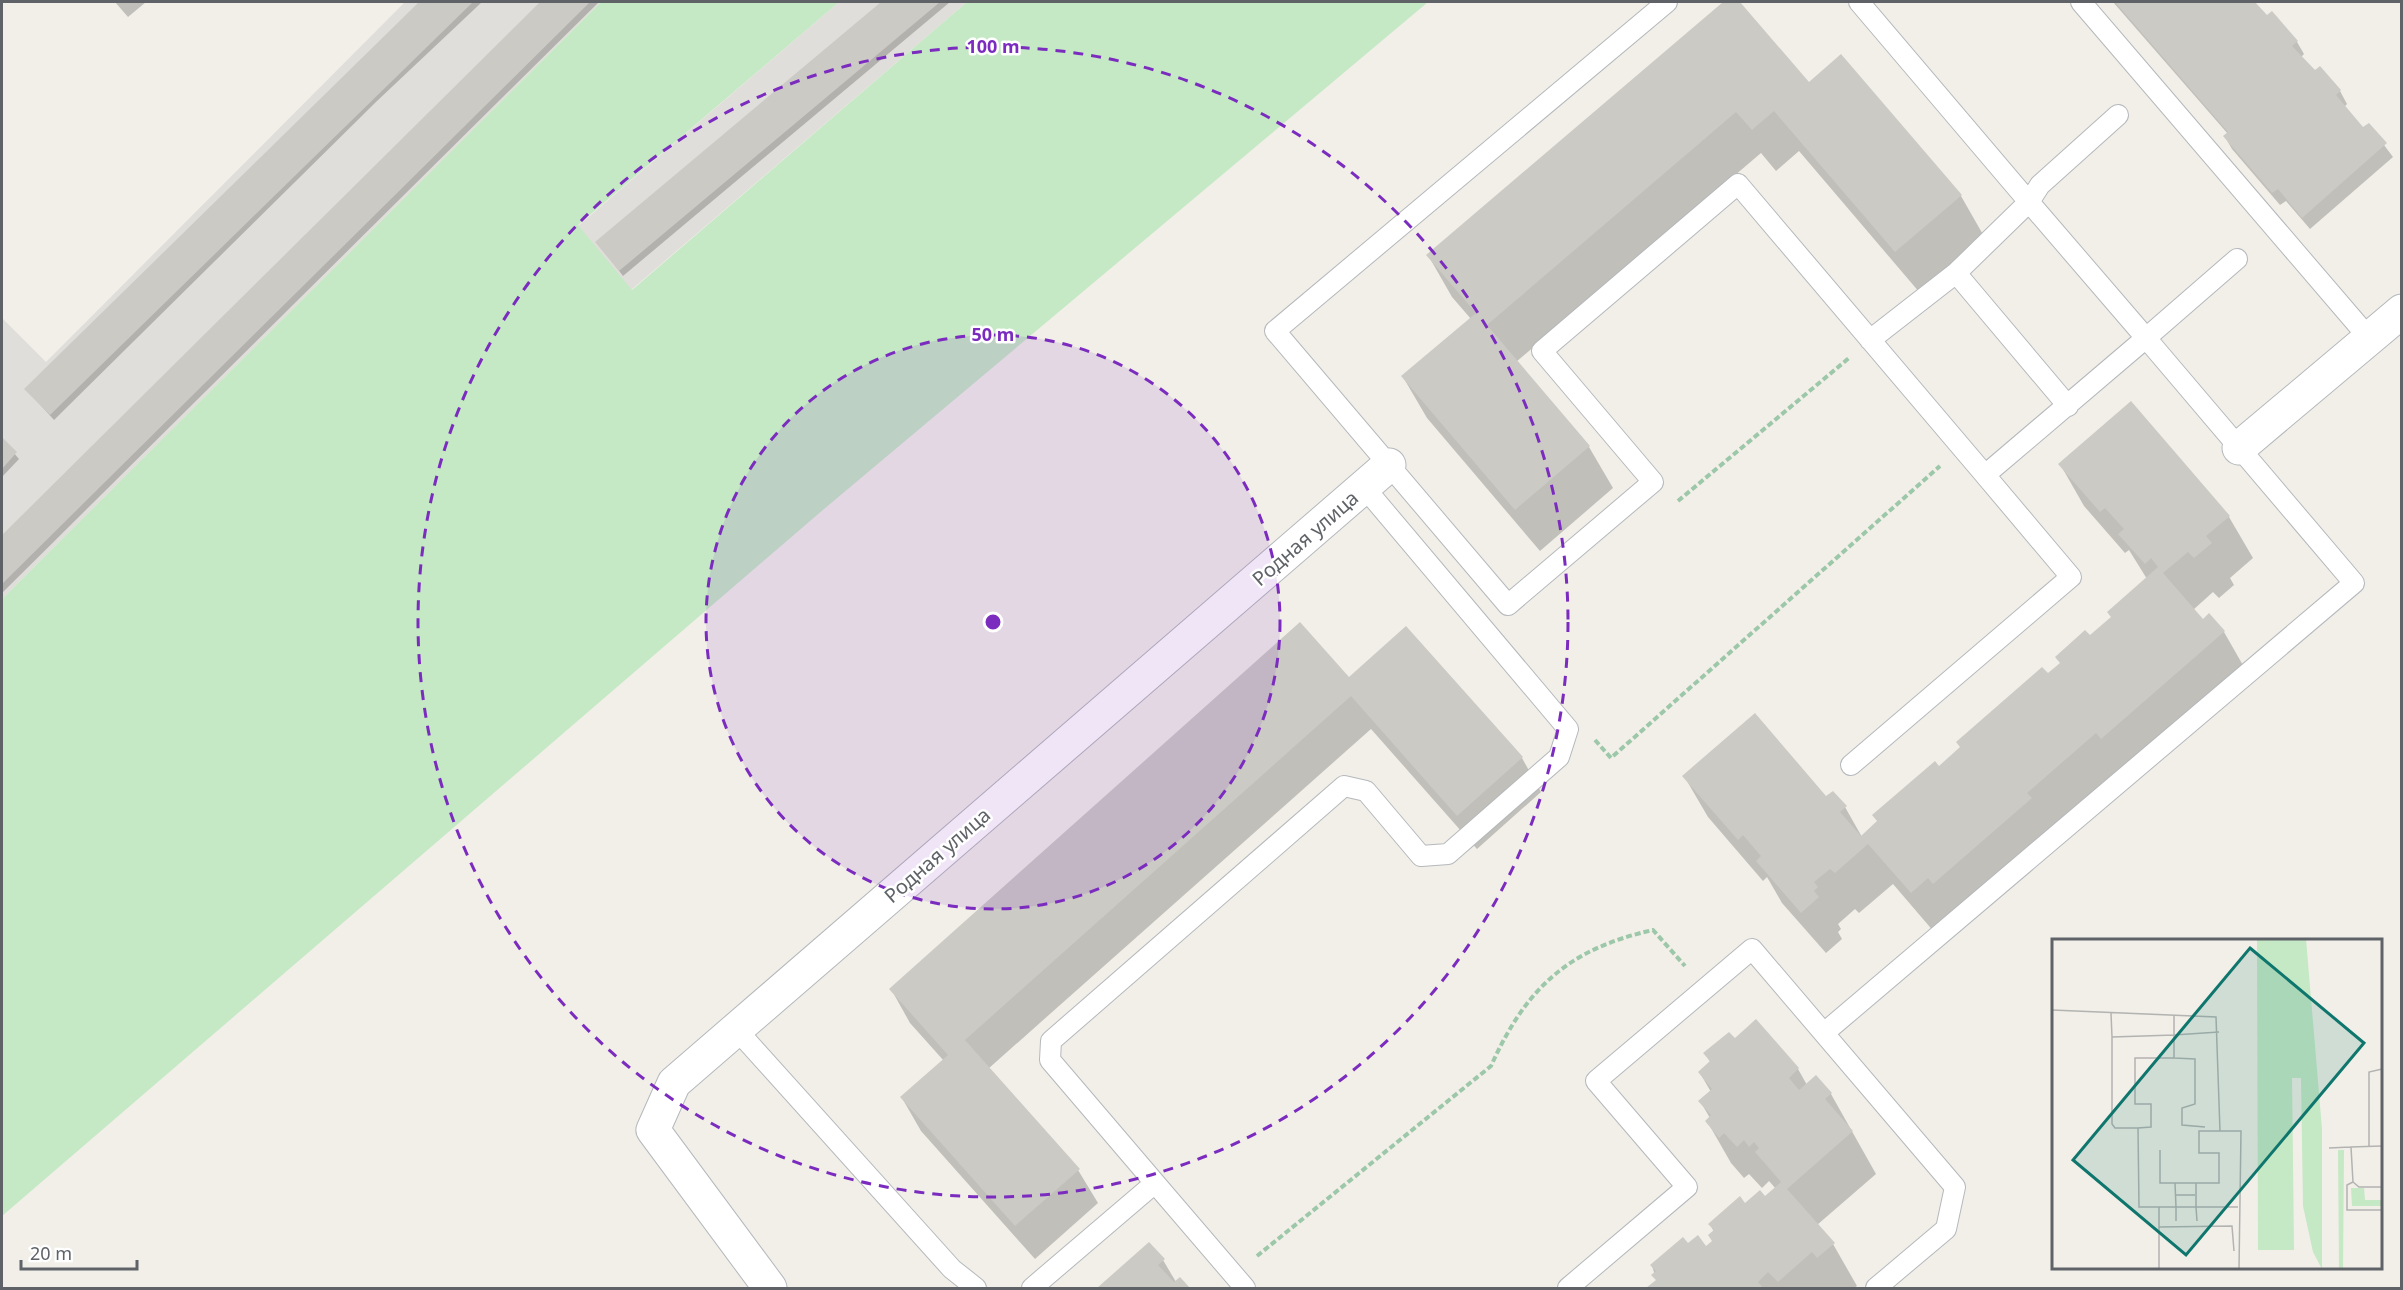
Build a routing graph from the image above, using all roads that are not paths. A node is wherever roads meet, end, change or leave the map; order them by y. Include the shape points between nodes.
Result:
1 (1666, 2) edge
2 (1859, 2) edge
3 (2081, 2) edge
4 (2118, 115) dead end
5 (2029, 202) junction
6 (2237, 259) dead end
7 (1956, 273) junction
8 (2402, 311) edge
9 (2146, 338) junction
10 (2369, 338) junction
11 (1870, 340) junction
12 (2067, 406) junction
13 (2239, 448) junction
14 (1389, 465) junction
15 (1985, 475) junction
16 (1364, 487) junction
17 (1851, 765) dead end
18 (736, 1029) junction
19 (1824, 1033) junction
20 (1155, 1183) junction
21 (1239, 1282) edge
22 (770, 1288) edge
23 (976, 1288) edge
24 (1032, 1288) edge
25 (1568, 1288) edge
26 (1876, 1288) edge

1 - 14 lane via 1275,331
2 - 5 lane
3 - 10 lane
4 - 5 lane via 2040,185
5 - 7 lane
5 - 9 lane
6 - 9 lane
7 - 11 lane
7 - 12 lane
8 - 10 street
9 - 12 lane
9 - 13 lane
10 - 13 street
11 - 14 lane via 1738,184 1542,351 1653,482 1508,605
11 - 15 lane
12 - 15 lane
13 - 19 lane via 2354,583
14 - 16 street, Родная улица
15 - 17 lane via 2071,577
16 - 18 street, Родная улица
16 - 20 lane via 1568,729 1559,757 1448,854 1421,856 1366,791 1344,786 1051,1041 1050,1060
18 - 22 street, Родная улица via 674,1083 653,1130
18 - 23 lane via 952,1269
19 - 25 lane via 1752,949 1596,1081 1687,1187
19 - 26 lane via 1955,1187 1946,1229
20 - 21 lane
20 - 24 lane

